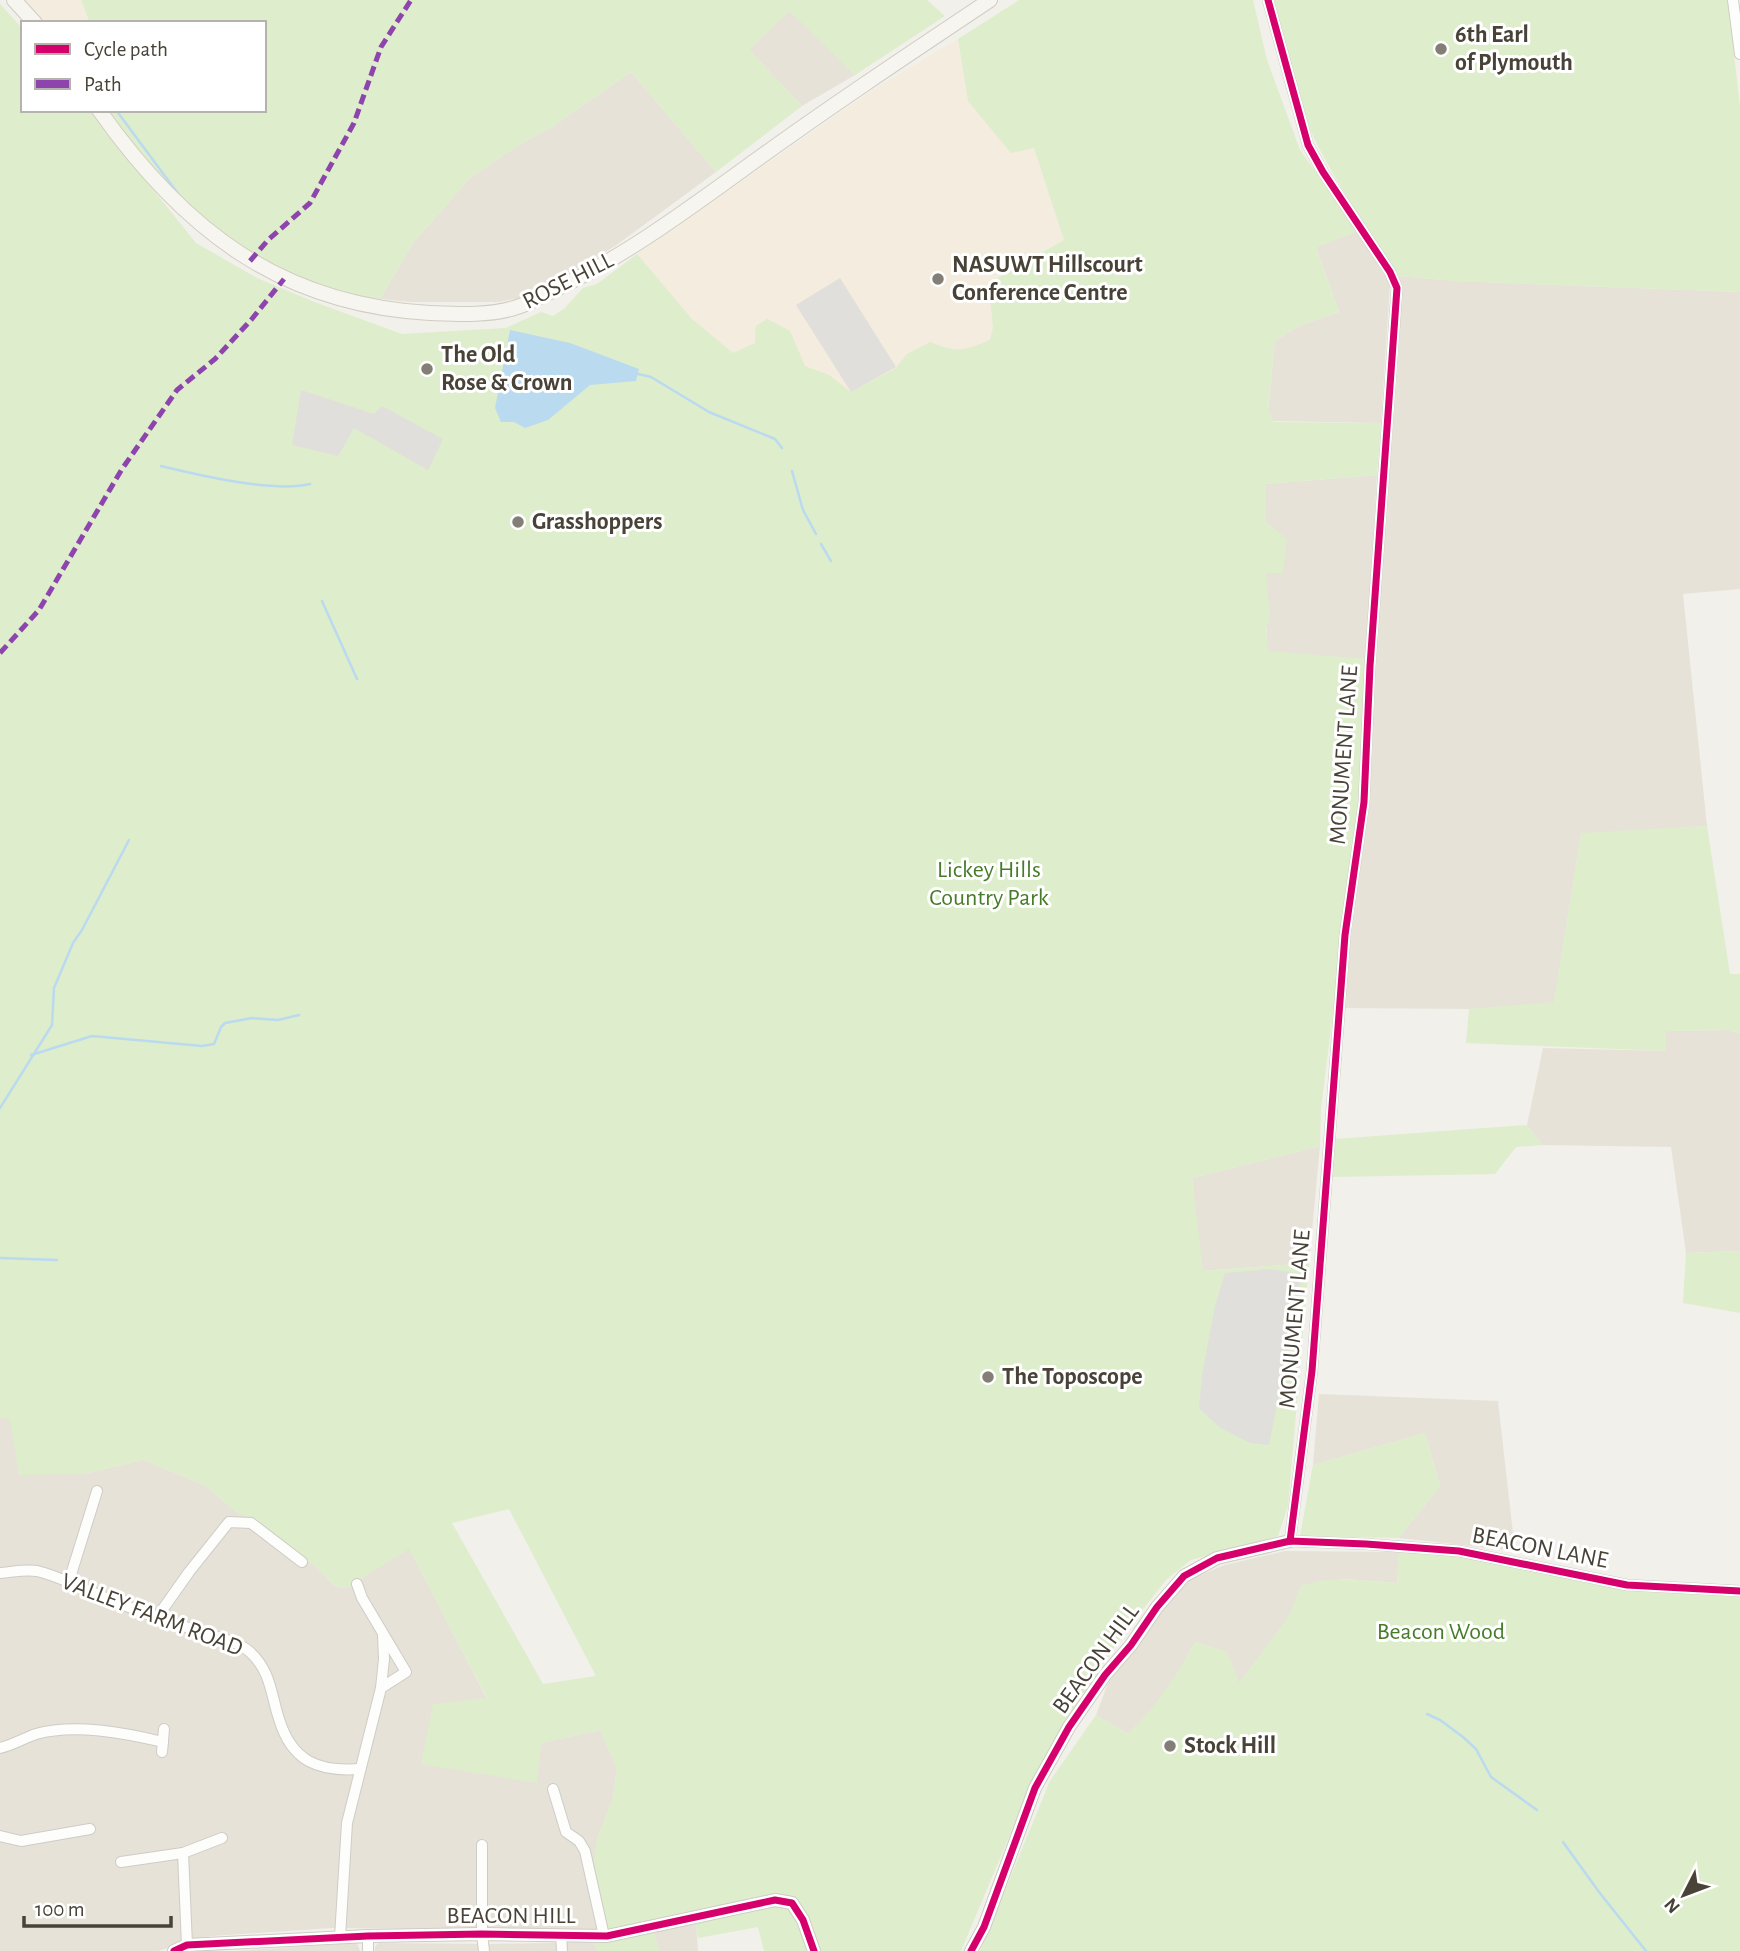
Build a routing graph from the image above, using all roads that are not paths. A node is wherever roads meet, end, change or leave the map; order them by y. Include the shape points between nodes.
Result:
1 (14, 0) edge
2 (990, 0) edge
3 (1268, 0) edge
4 (1733, 0) edge
5 (33, 21) edge
6 (1740, 54) edge
7 (101, 112) edge
8 (97, 1491) dead end
9 (1290, 1541) junction
10 (302, 1562) dead end
11 (0, 1573) edge
12 (69, 1581) junction
13 (357, 1584) dead end
14 (1740, 1591) edge
15 (158, 1616) junction
16 (383, 1634) junction
17 (381, 1688) junction
18 (164, 1729) dead end
19 (0, 1748) edge
20 (360, 1769) junction
21 (553, 1789) dead end
22 (90, 1829) dead end
23 (0, 1836) edge
24 (222, 1838) dead end
25 (482, 1846) dead end
26 (183, 1853) junction
27 (121, 1862) dead end
28 (482, 1934) junction
29 (561, 1935) junction
30 (368, 1936) junction
31 (604, 1936) junction
32 (340, 1937) junction
33 (187, 1945) junction
34 (174, 1951) edge
35 (368, 1951) edge
36 (484, 1951) edge
37 (562, 1951) edge
38 (814, 1951) edge
39 (971, 1951) edge

1 - 5 main road
2 - 7 main road, ROSE HILL via 605,265 513,309 464,314 406,312 369,306 284,279 202,228
3 - 9 street, MONUMENT LANE via 1308,145 1397,288 1364,803 1345,934 1312,1371
4 - 6 street
8 - 12 street
9 - 14 street, BEACON LANE via 1459,1551 1627,1585
9 - 39 street, BEACON HILL via 1217,1558 1184,1576 1157,1607 1069,1727 1035,1788
10 - 15 street via 251,1522 229,1522
11 - 12 street, VALLEY FARM ROAD via 33,1570
12 - 15 street, VALLEY FARM ROAD
13 - 16 street
15 - 20 street, VALLEY FARM ROAD via 248,1650 266,1673 290,1744 307,1761 324,1768
16 - 17 street
16 - 17 street via 406,1672
17 - 20 street
18 - 19 street via 162,1747 129,1734 64,1729
20 - 32 street via 347,1823
21 - 31 street via 566,1832 585,1852
22 - 23 street via 21,1841
24 - 26 street
25 - 28 street
26 - 27 street
26 - 33 street
28 - 29 street, BEACON HILL
28 - 30 street, BEACON HILL
28 - 36 street
29 - 31 street, BEACON HILL
29 - 37 street
30 - 32 street, BEACON HILL
30 - 35 street
31 - 38 street, BEACON HILL via 775,1900 792,1903
32 - 33 street, BEACON HILL
33 - 34 street, BEACON HILL

